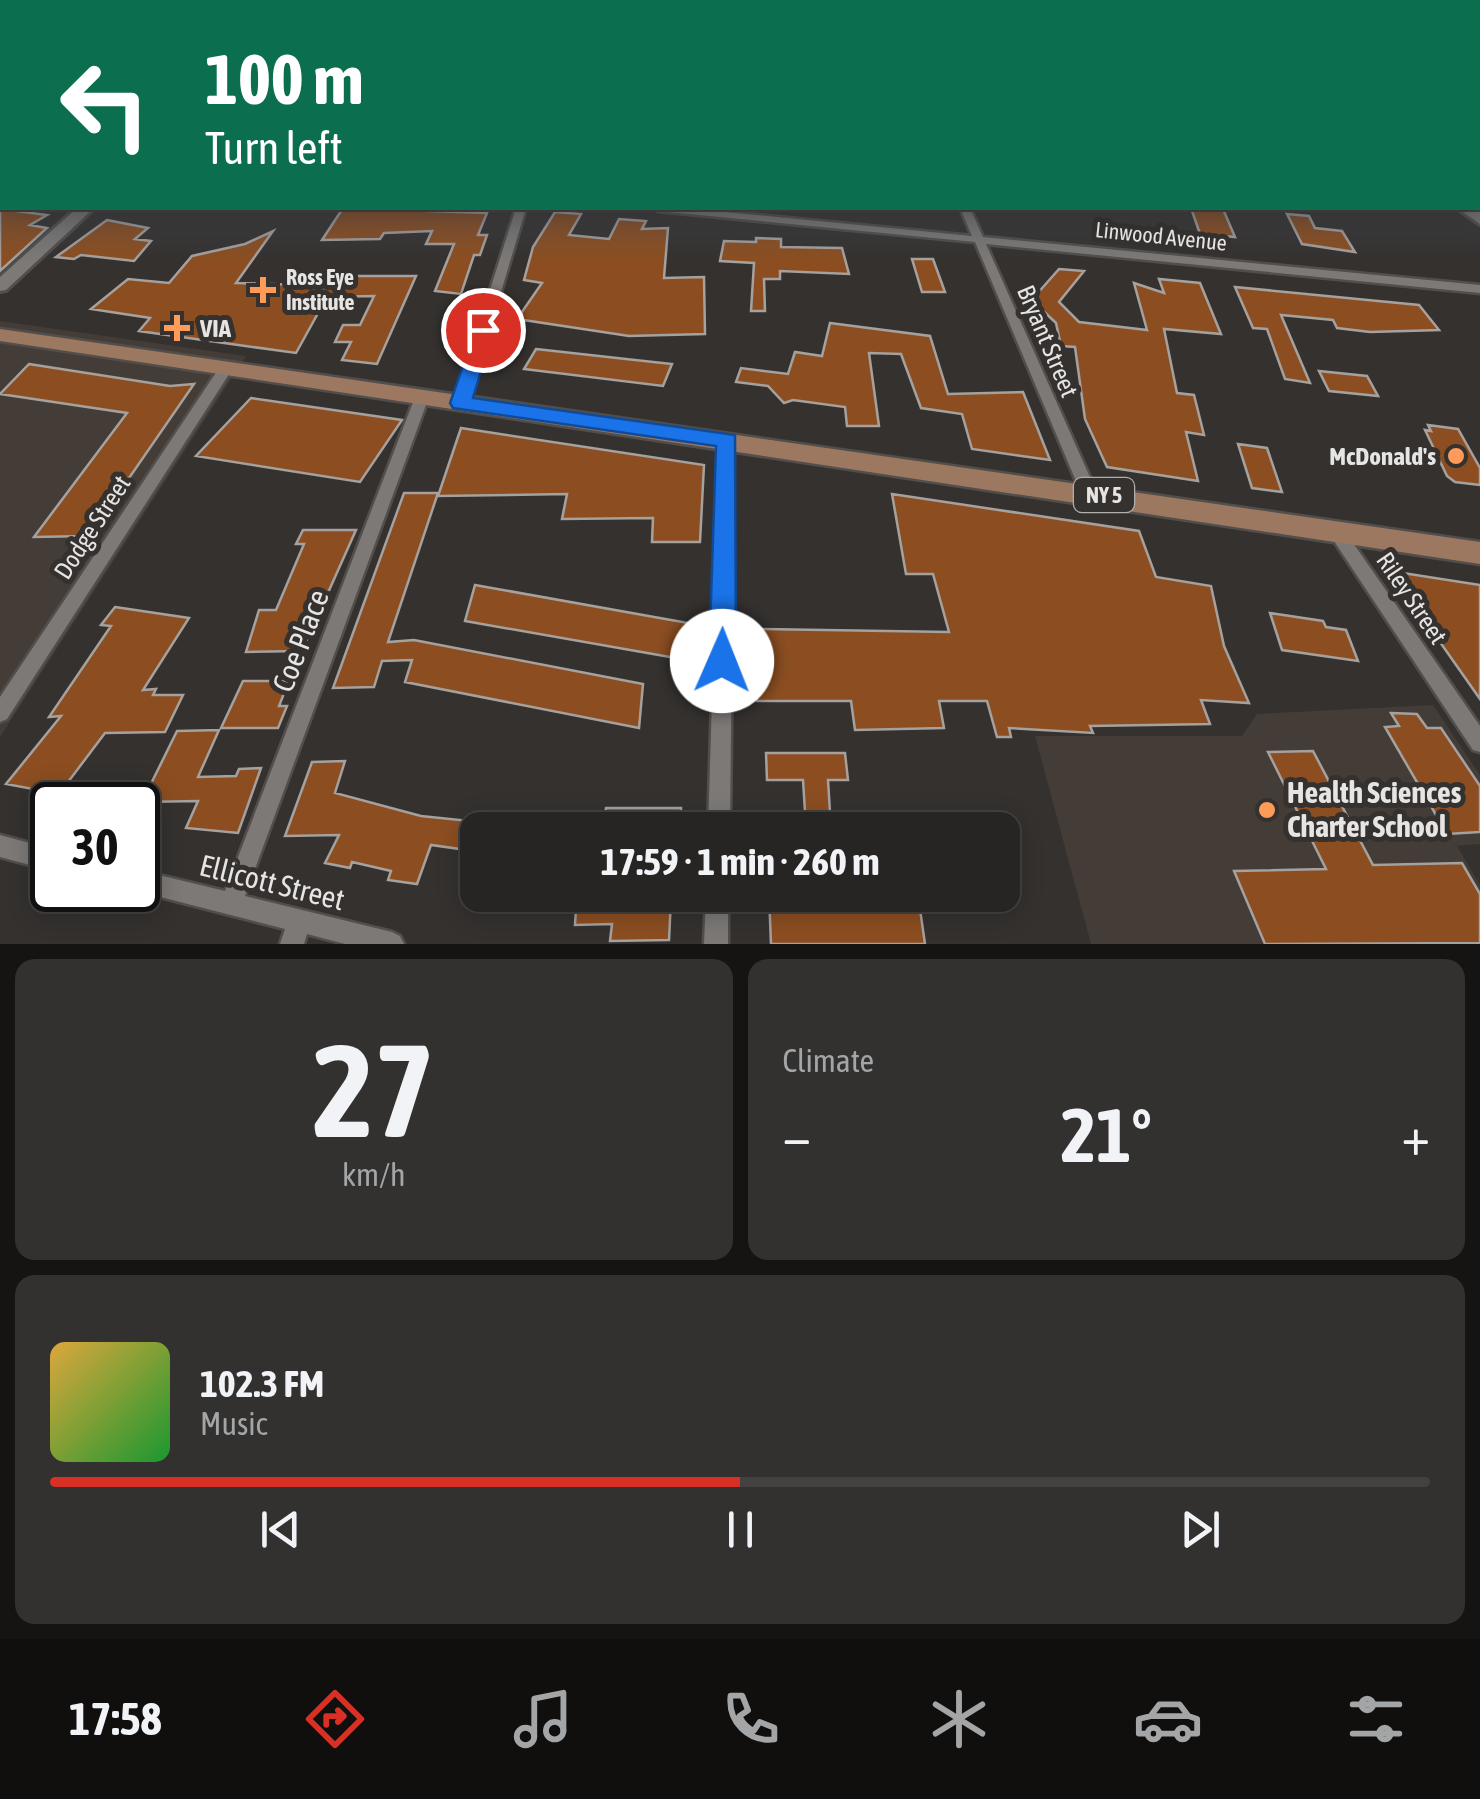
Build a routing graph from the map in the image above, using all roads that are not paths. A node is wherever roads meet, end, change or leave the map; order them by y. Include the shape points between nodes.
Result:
1 (84, 210) edge
2 (520, 210) edge
3 (679, 210) edge
4 (966, 210) edge
5 (978, 238) junction
6 (0, 286) edge
7 (1480, 289) edge
8 (0, 335) edge
9 (226, 368) junction
10 (422, 397) junction
11 (461, 403) junction
12 (727, 440) junction
13 (1088, 493) junction
14 (1336, 531) junction
15 (1480, 553) edge
16 (0, 713) edge
17 (1480, 743) edge
18 (719, 812) edge
19 (0, 846) edge
20 (30, 854) edge
21 (160, 886) edge
22 (231, 904) junction
23 (717, 912) edge
24 (295, 932) edge
25 (392, 944) edge
26 (716, 944) edge

1 - 6 street
2 - 11 street
3 - 5 street, Linwood Avenue
4 - 5 street, Bryant Street
5 - 7 street, Linwood Avenue
5 - 13 street, Bryant Street
8 - 9 main road, NY 5
9 - 10 main road, NY 5
9 - 16 street, Dodge Street
10 - 11 main road, NY 5
10 - 22 street, Coe Place
11 - 12 main road, NY 5
12 - 13 main road, NY 5
12 - 18 street
13 - 14 main road, NY 5
14 - 15 main road, NY 5
14 - 17 street, Riley Street
19 - 20 street
21 - 22 street, Ellicott Street
22 - 24 street, Ellicott Street
23 - 26 street
24 - 25 street, Ellicott Street

